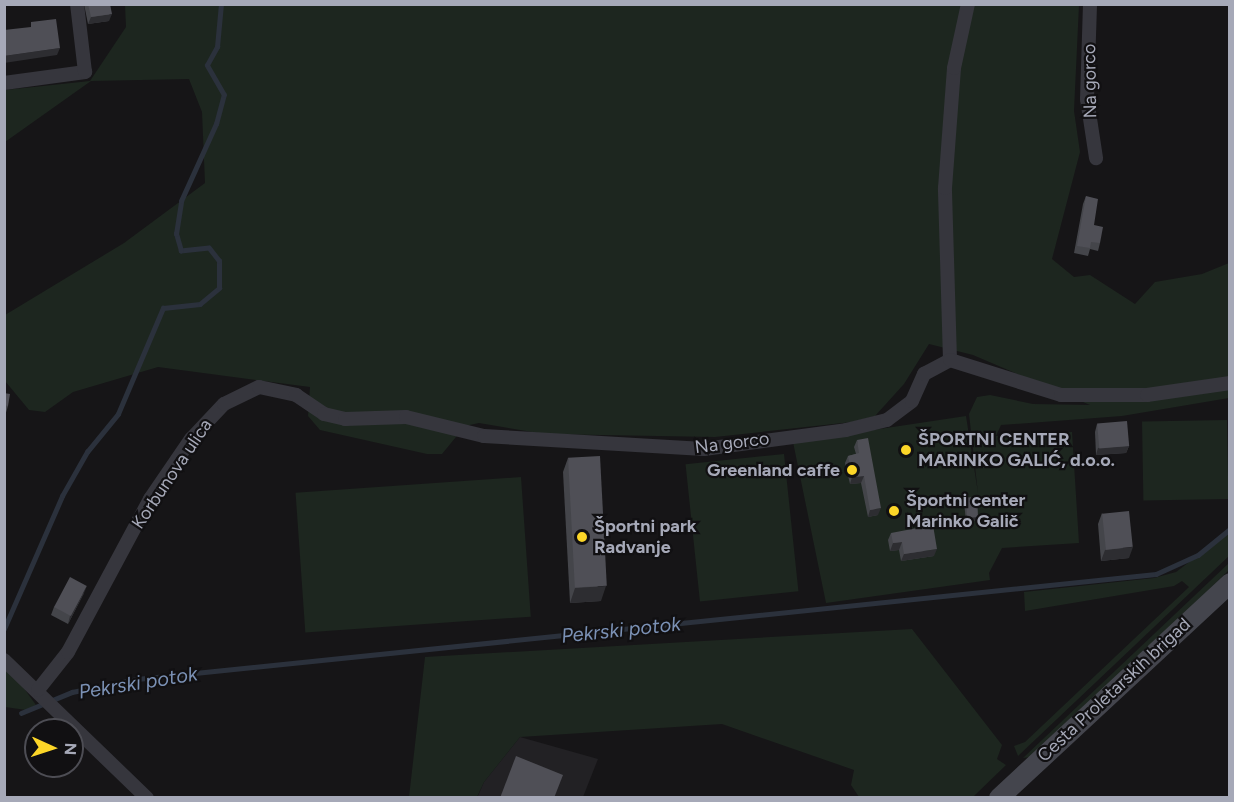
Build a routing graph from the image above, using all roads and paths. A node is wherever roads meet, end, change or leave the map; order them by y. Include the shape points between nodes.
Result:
1 (77, 4) edge
2 (968, 4) edge
3 (1090, 4) edge
4 (4, 83) edge
5 (1096, 158) dead end
6 (950, 360) junction
7 (1230, 383) edge
8 (484, 436) joint
9 (1230, 583) edge
10 (4, 660) edge
11 (40, 693) junction
12 (147, 798) edge
13 (999, 798) edge

1 - 4 street via 85,72
2 - 6 street via 954,68 945,188
3 - 5 street, Na gorco via 1087,99
6 - 7 street via 1061,395 1147,395
6 - 8 street, Na gorco via 924,374 912,402 900,412 886,420 846,430 704,449
8 - 11 street, Korbunova ulica via 406,417 335,417 311,407 296,394 275,388 259,387 235,396 205,420 150,499 68,652
9 - 13 main road, Cesta Proletarskih brigad
10 - 11 street
11 - 12 street

